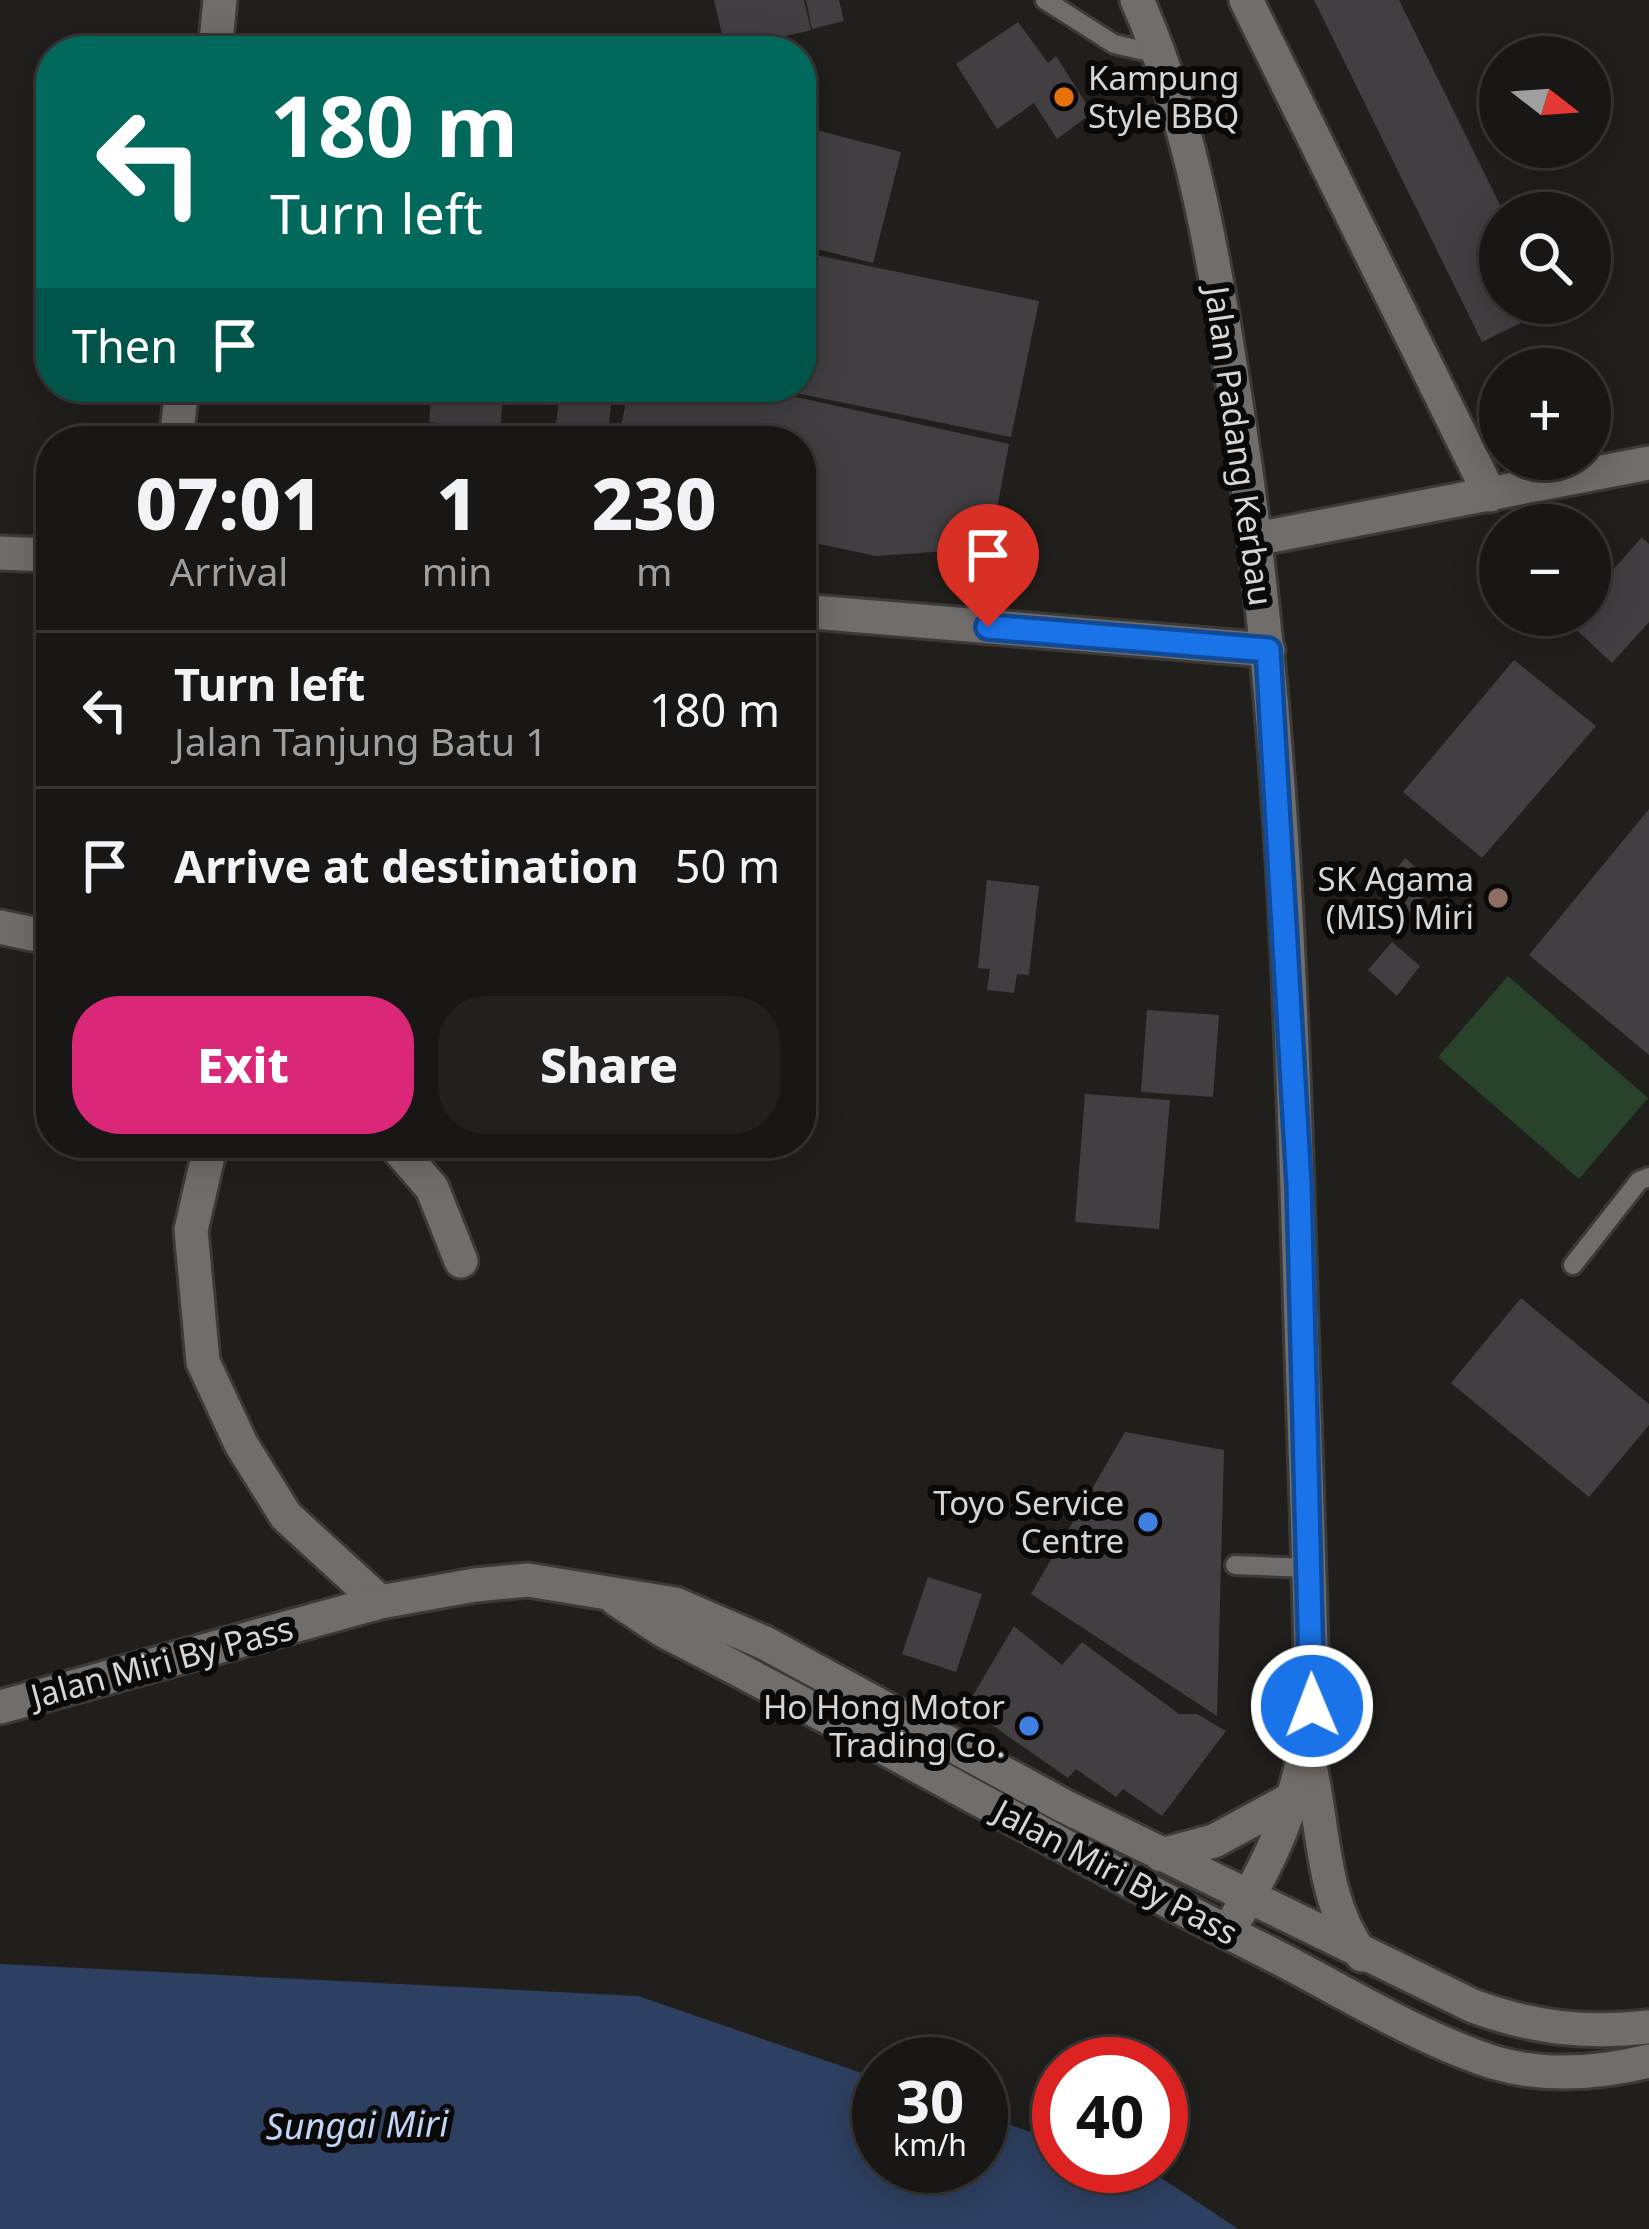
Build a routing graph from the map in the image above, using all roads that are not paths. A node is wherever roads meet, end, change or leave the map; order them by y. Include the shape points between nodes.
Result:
1 (220, 0) edge
2 (1045, 0) edge
3 (1137, 0) edge
4 (1246, 0) edge
5 (216, 36) edge
6 (1161, 54) junction
7 (1649, 463) edge
8 (1490, 495) junction
9 (1256, 539) junction
10 (0, 553) edge
11 (36, 554) edge
12 (816, 612) edge
13 (1268, 650) junction
14 (0, 927) edge
15 (36, 935) edge
16 (208, 1158) edge
17 (406, 1158) edge
18 (1649, 1177) edge
19 (461, 1261) dead end
20 (1573, 1265) dead end
21 (1235, 1565) dead end
22 (1310, 1568) junction
23 (607, 1594) junction
24 (380, 1602) junction
25 (0, 1707) edge
26 (1307, 1752) junction
27 (1295, 1797) junction
28 (1161, 1855) junction
29 (1249, 1898) junction
30 (1226, 1932) junction
31 (1363, 1954) junction
32 (1649, 2027) edge
33 (1649, 2061) edge

1 - 5 street
2 - 6 lane via 1114,44
3 - 6 street, Jalan Padang Kerbau
4 - 8 street
6 - 9 street, Jalan Padang Kerbau via 1208,242
7 - 8 street
8 - 9 street
9 - 13 street, Jalan Padang Kerbau
10 - 11 street
12 - 13 street
13 - 22 street, Jalan Padang Kerbau via 1298,1152
14 - 15 street
16 - 24 street via 191,1230 203,1362 286,1516
17 - 19 street via 432,1188
18 - 20 lane
21 - 22 lane
22 - 26 street, Jalan Padang Kerbau
23 - 24 street, Jalan Miri By Pass via 528,1580
23 - 28 street, Jalan Miri By Pass via 675,1604 765,1643
23 - 30 street, Jalan Miri By Pass
24 - 25 street, Jalan Miri By Pass
26 - 27 street, Jalan Padang Kerbau
26 - 31 street via 1334,1897
27 - 28 street via 1214,1840
27 - 29 street, Jalan Padang Kerbau
28 - 29 street, Jalan Miri By Pass
29 - 30 street, Jalan Padang Kerbau
29 - 31 street, Jalan Miri By Pass
30 - 33 street, Jalan Miri By Pass via 1499,2064 1605,2071
31 - 32 street, Jalan Miri By Pass via 1520,2024 1598,2032

